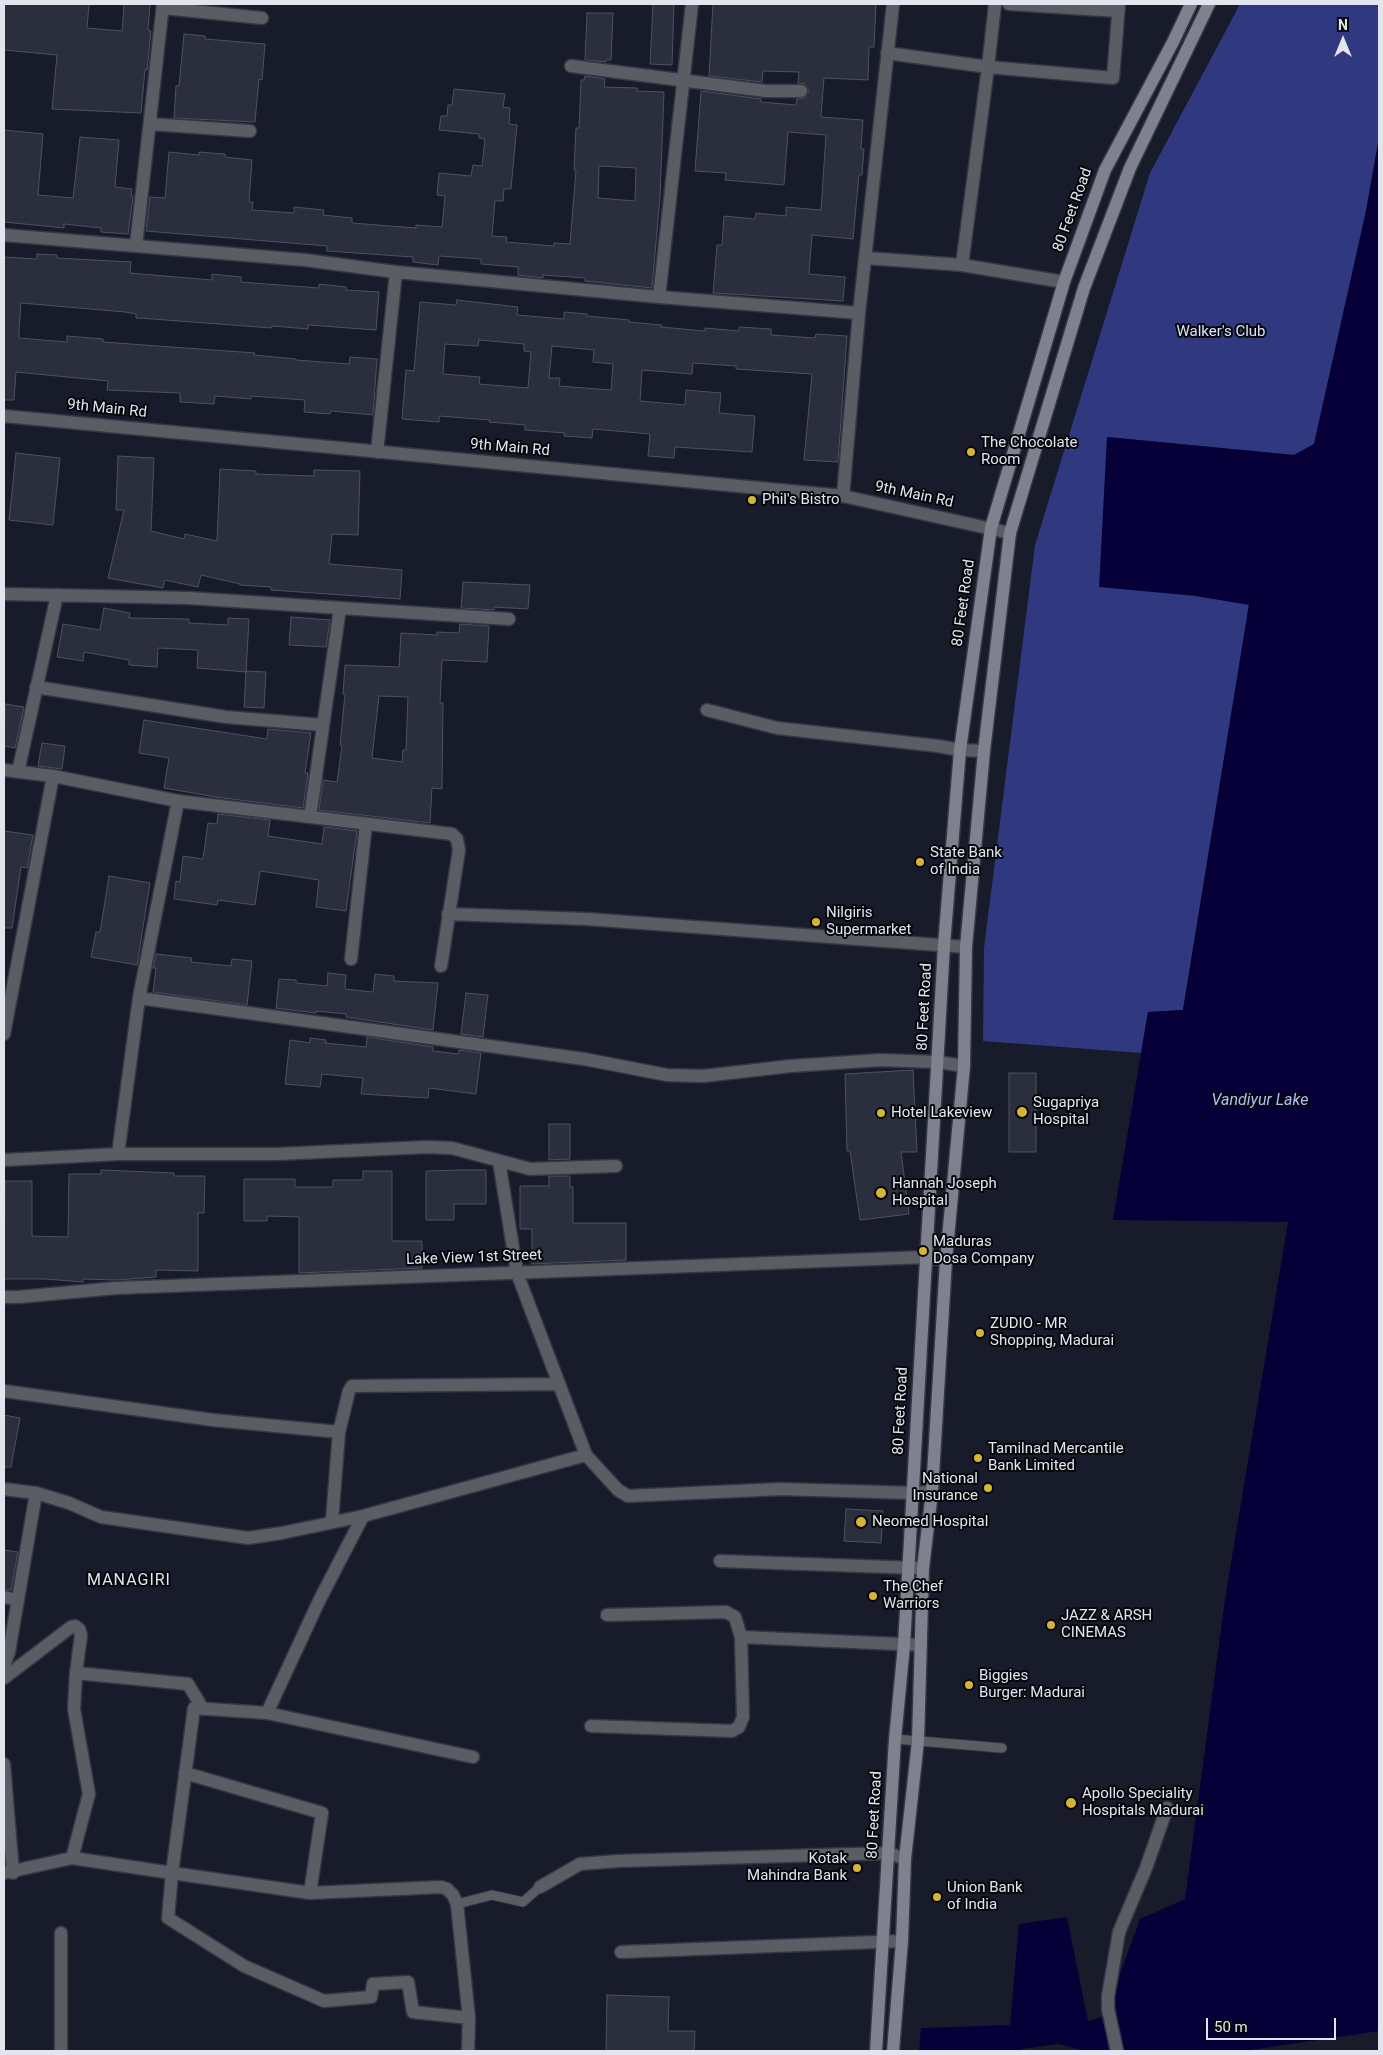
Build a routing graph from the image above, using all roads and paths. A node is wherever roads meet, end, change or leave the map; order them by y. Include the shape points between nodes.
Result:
1 (692, 4) edge
2 (893, 4) edge
3 (995, 4) edge
4 (1009, 4) edge
5 (1191, 4) edge
6 (1208, 4) edge
7 (163, 6) edge
8 (1119, 8) edge
9 (262, 18) dead end
10 (887, 53) junction
11 (571, 66) dead end
12 (988, 67) junction
13 (684, 82) junction
14 (801, 91) dead end
15 (150, 124) junction
16 (250, 131) dead end
17 (4, 235) edge
18 (136, 245) junction
19 (866, 258) junction
20 (962, 265) junction
21 (396, 272) junction
22 (1064, 282) junction
23 (658, 297) junction
24 (858, 313) junction
25 (4, 416) edge
26 (377, 452) junction
27 (842, 496) junction
28 (991, 528) junction
29 (1010, 534) junction
30 (4, 594) edge
31 (56, 596) junction
32 (340, 608) junction
33 (510, 619) dead end
34 (36, 687) junction
35 (707, 710) dead end
36 (323, 725) junction
37 (960, 750) junction
38 (984, 751) junction
39 (4, 770) edge
40 (18, 772) junction
41 (53, 776) junction
42 (178, 801) junction
43 (310, 817) junction
44 (366, 824) junction
45 (448, 914) junction
46 (944, 945) junction
47 (966, 947) junction
48 (351, 959) dead end
49 (440, 966) dead end
50 (139, 998) junction
51 (4, 1034) edge
52 (938, 1062) junction
53 (964, 1066) junction
54 (118, 1154) junction
55 (4, 1160) edge
56 (499, 1160) junction
57 (616, 1166) dead end
58 (927, 1257) junction
59 (946, 1260) junction
60 (517, 1273) junction
61 (4, 1297) edge
62 (558, 1384) junction
63 (4, 1391) edge
64 (339, 1432) junction
65 (586, 1455) junction
66 (4, 1489) edge
67 (932, 1492) junction
68 (36, 1493) junction
69 (913, 1493) junction
70 (363, 1516) junction
71 (332, 1521) junction
72 (720, 1561) dead end
73 (908, 1568) junction
74 (923, 1568) junction
75 (4, 1597) edge
76 (18, 1600) junction
77 (607, 1615) dead end
78 (741, 1637) junction
79 (904, 1644) junction
80 (922, 1645) junction
81 (6, 1652) edge
82 (4, 1665) edge
83 (76, 1673) junction
84 (4, 1678) edge
85 (203, 1709) junction
86 (266, 1713) junction
87 (591, 1726) dead end
88 (896, 1740) junction
89 (918, 1741) junction
90 (1002, 1748) dead end
91 (473, 1757) dead end
92 (4, 1764) edge
93 (185, 1773) junction
94 (1167, 1808) dead end
95 (889, 1854) junction
96 (72, 1858) junction
97 (905, 1859) junction
98 (172, 1872) junction
99 (8, 1873) edge
100 (540, 1887) joint
101 (310, 1893) junction
102 (457, 1904) junction
103 (60, 1932) dead end
104 (884, 1940) junction
105 (902, 1941) junction
106 (621, 1952) dead end
107 (469, 2018) junction
108 (61, 2051) edge
109 (468, 2051) edge
110 (876, 2051) edge
111 (893, 2051) edge
112 (1117, 2051) edge

1 - 13 street
2 - 10 street
3 - 12 street
4 - 8 street
5 - 22 main road, 80 Feet Road via 1105,170
6 - 29 main road via 1130,168 1084,288
7 - 9 street
7 - 15 street
8 - 12 street via 1113,78
10 - 12 street
10 - 19 street
11 - 13 street
12 - 20 street
13 - 14 street via 766,91
13 - 23 street
15 - 16 street
15 - 18 street
17 - 18 street
18 - 21 street via 305,260
19 - 20 street
19 - 24 street
20 - 22 street
21 - 23 street
21 - 26 street
22 - 28 main road, 80 Feet Road
23 - 24 street
24 - 27 street
25 - 26 street, 9th Main Rd
26 - 27 street, 9th Main Rd
27 - 28 street, 9th Main Rd
28 - 29 street, 9th Main Rd
28 - 37 main road, 80 Feet Road
29 - 38 main road
30 - 31 street
31 - 32 street via 188,598
31 - 34 street
32 - 33 street
32 - 36 street
34 - 36 street via 226,717
34 - 40 street
35 - 37 street via 777,728
36 - 43 street
37 - 38 street
37 - 46 main road, 80 Feet Road
38 - 47 main road
39 - 40 street
40 - 41 street
41 - 42 street
41 - 51 street
42 - 43 street
42 - 50 street
43 - 44 street
44 - 45 street via 452,834 457,839
44 - 48 street
45 - 46 street via 587,919
45 - 49 street
46 - 47 street
46 - 52 main road, 80 Feet Road
47 - 53 main road
50 - 52 street via 584,1059 667,1075 704,1076 880,1060
50 - 54 street
52 - 53 street
52 - 58 main road, 80 Feet Road
53 - 59 main road
54 - 55 street
54 - 56 street via 277,1154 427,1147 452,1148
56 - 57 street via 530,1169
56 - 60 street
58 - 59 street, Lake View 1st Street
58 - 60 street, Lake View 1st Street
58 - 69 main road, 80 Feet Road
59 - 67 main road
60 - 61 street, Lake View 1st Street via 116,1288
60 - 62 street
62 - 64 street via 352,1386
62 - 65 street
63 - 64 street via 213,1420
64 - 71 street
65 - 69 street via 618,1490 628,1496 781,1489
65 - 70 street
66 - 68 street
67 - 69 street
67 - 74 main road
68 - 71 street via 101,1517 248,1538
68 - 76 street
69 - 73 main road, 80 Feet Road
70 - 71 street
70 - 86 street
72 - 73 street
73 - 74 street
73 - 79 main road, 80 Feet Road
74 - 80 main road
75 - 76 street
76 - 81 street
77 - 78 street via 726,1612 735,1617
78 - 79 street
78 - 87 street via 743,1717 739,1727 732,1731
79 - 80 street
79 - 88 main road, 80 Feet Road
80 - 89 main road
81 - 82 street
83 - 84 street via 81,1635 75,1626
83 - 85 street via 188,1684
83 - 96 street via 74,1709 89,1794
85 - 86 street
85 - 93 street via 194,1708
86 - 91 street
88 - 89 lane
88 - 95 main road, 80 Feet Road
89 - 90 lane
89 - 97 main road
92 - 99 street
93 - 98 street
93 - 101 street via 322,1813
94 - 112 street via 1119,1932 1108,1996
95 - 97 street
95 - 100 street via 580,1864
95 - 104 main road, 80 Feet Road
96 - 98 street
96 - 99 street
97 - 105 main road
98 - 101 street
98 - 107 street via 168,1918 244,1966 324,2001 371,1997 373,1984 408,1982 413,2012
100 - 102 lane via 523,1902 492,1895
101 - 102 street via 440,1887 453,1895
102 - 107 street
103 - 108 street
104 - 105 street
104 - 106 street
104 - 110 main road, 80 Feet Road
105 - 111 main road
107 - 109 street

